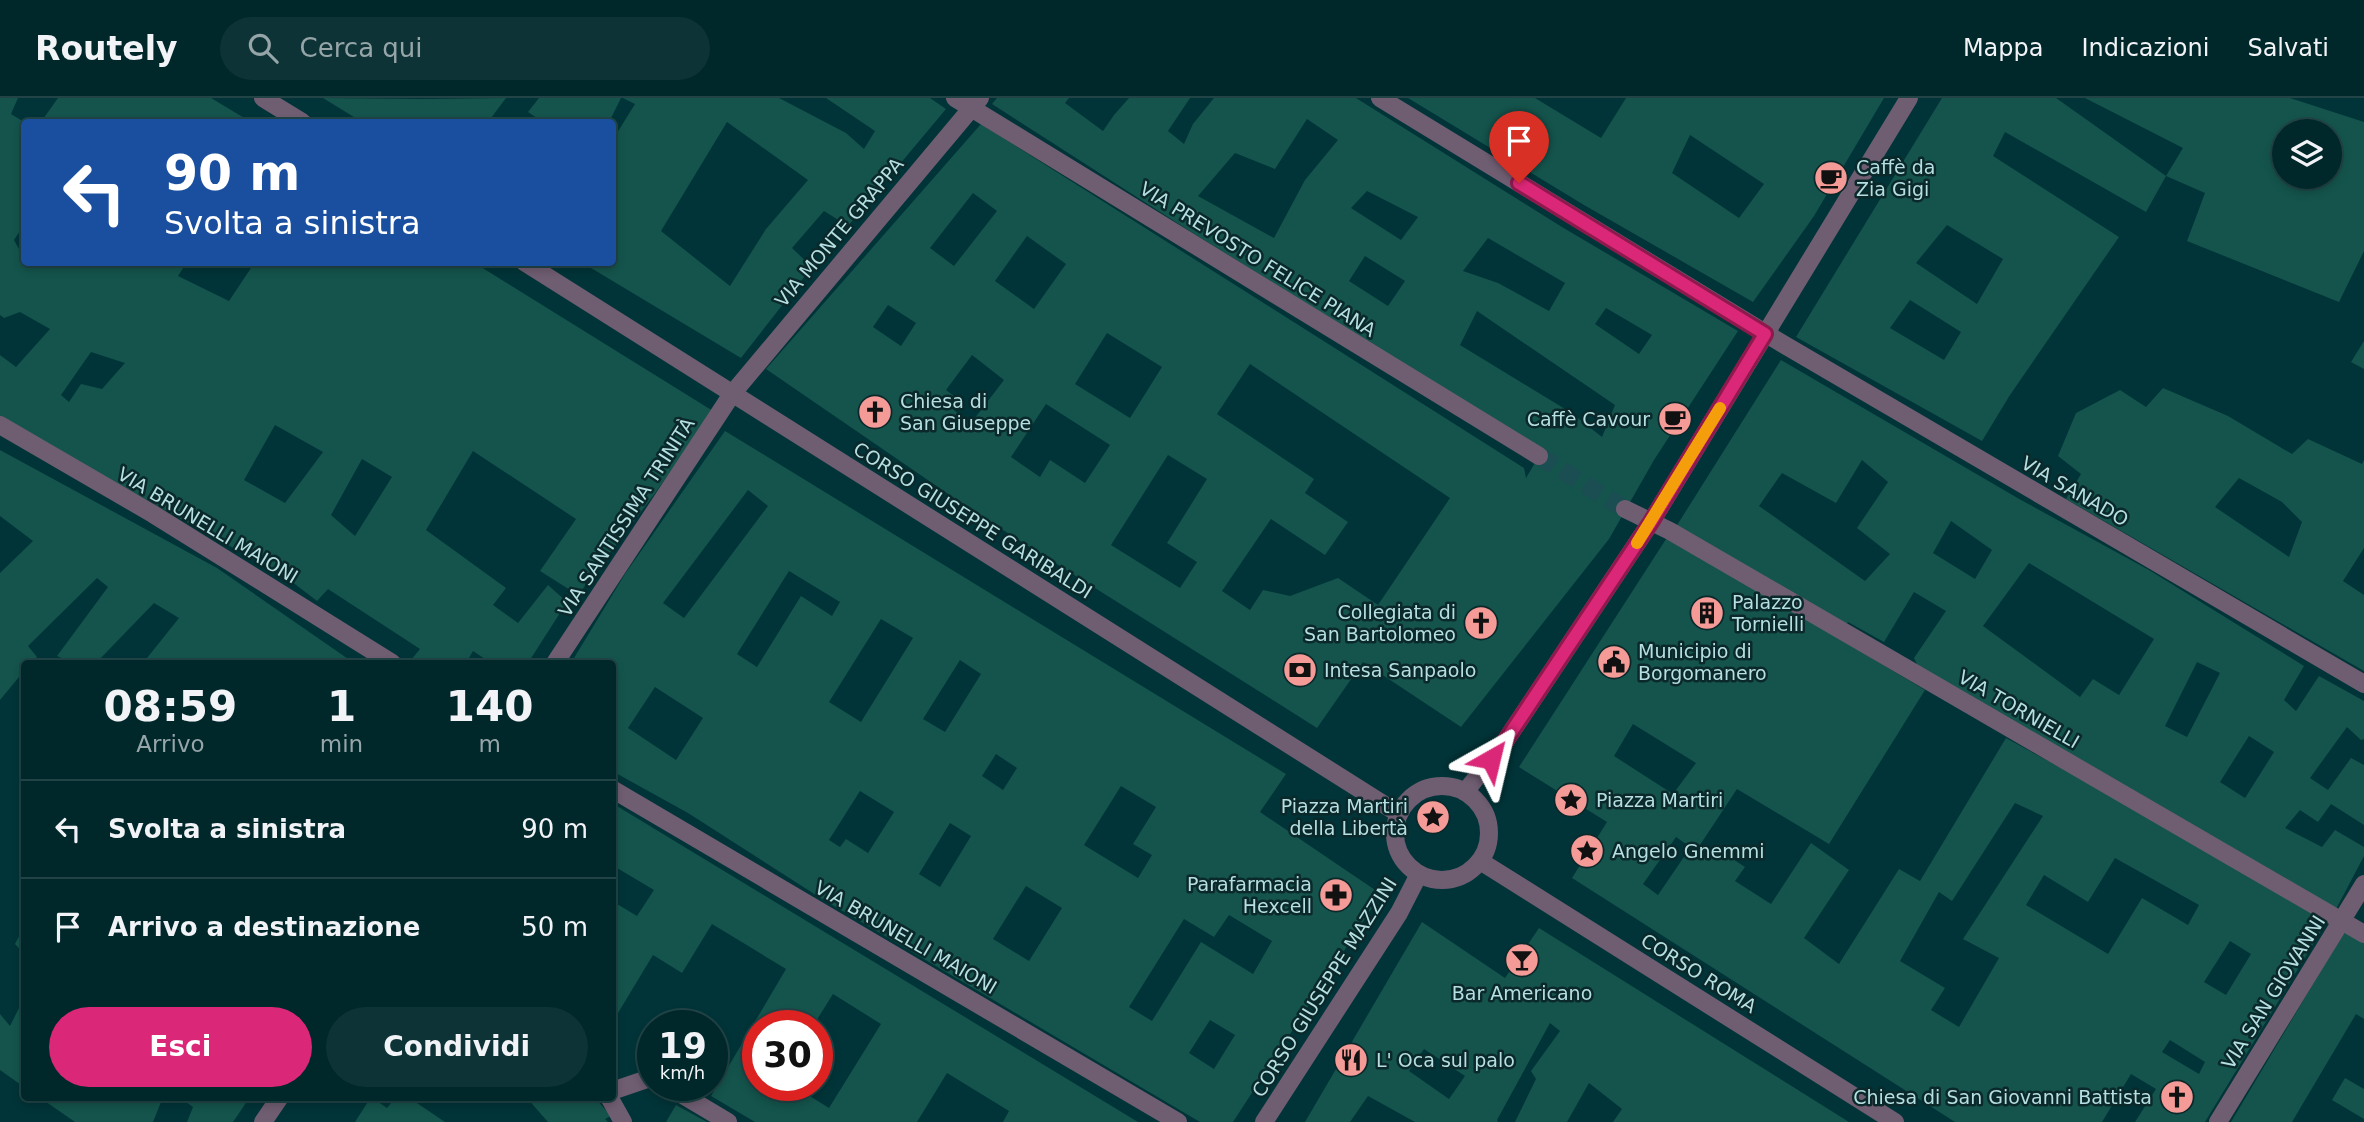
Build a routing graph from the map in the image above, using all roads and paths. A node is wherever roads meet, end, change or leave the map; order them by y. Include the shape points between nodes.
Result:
1 (263, 98) edge
2 (955, 98) edge
3 (1380, 98) edge
4 (1909, 98) edge
5 (975, 103) edge
6 (297, 119) edge
7 (530, 266) edge
8 (1765, 334) junction
9 (732, 394) junction
10 (0, 425) edge
11 (1539, 456) tunnel mouth
12 (1625, 509) tunnel mouth
13 (1651, 522) junction
14 (387, 660) edge
15 (557, 660) edge
16 (2364, 684) edge
17 (616, 791) edge
18 (1465, 792) junction
19 (1399, 814) junction
20 (1480, 861) junction
21 (1419, 874) junction
22 (2364, 884) edge
23 (2342, 920) junction
24 (2364, 934) edge
25 (637, 1082) edge
26 (616, 1090) edge
27 (277, 1101) edge
28 (611, 1101) edge
29 (693, 1101) edge
30 (263, 1122) edge
31 (623, 1122) edge
32 (728, 1122) edge
33 (1178, 1122) edge
34 (1264, 1122) edge
35 (1895, 1122) edge
36 (2217, 1122) edge

1 - 6 street
2 - 5 street, VIA PREVOSTO FELICE PIANA
3 - 8 street, VIA SANADO
4 - 8 street
5 - 9 street, VIA MONTE GRAPPA
5 - 11 street, VIA PREVOSTO FELICE PIANA
7 - 9 street, CORSO GIUSEPPE GARIBALDI
8 - 13 street
8 - 16 street, VIA SANADO
9 - 15 street, VIA SANTISSIMA TRINITÀ
9 - 19 street, CORSO GIUSEPPE GARIBALDI
10 - 14 street, VIA BRUNELLI MAIONI
12 - 13 street
13 - 18 street via 1504,743
13 - 23 street, VIA TORNIELLI
17 - 33 street, VIA BRUNELLI MAIONI
18 - 19 street via 1435,787 1414,796
18 - 20 street via 1486,816 1487,847
19 - 21 street via 1395,827 1400,854
20 - 21 street via 1470,871 1445,880
20 - 35 street, CORSO ROMA
21 - 34 street, CORSO GIUSEPPE MAZZINI via 1399,913
22 - 23 street, VIA SAN GIOVANNI
23 - 24 street, VIA TORNIELLI
23 - 36 street, VIA SAN GIOVANNI
25 - 26 street
27 - 30 street
28 - 31 street
29 - 32 street

